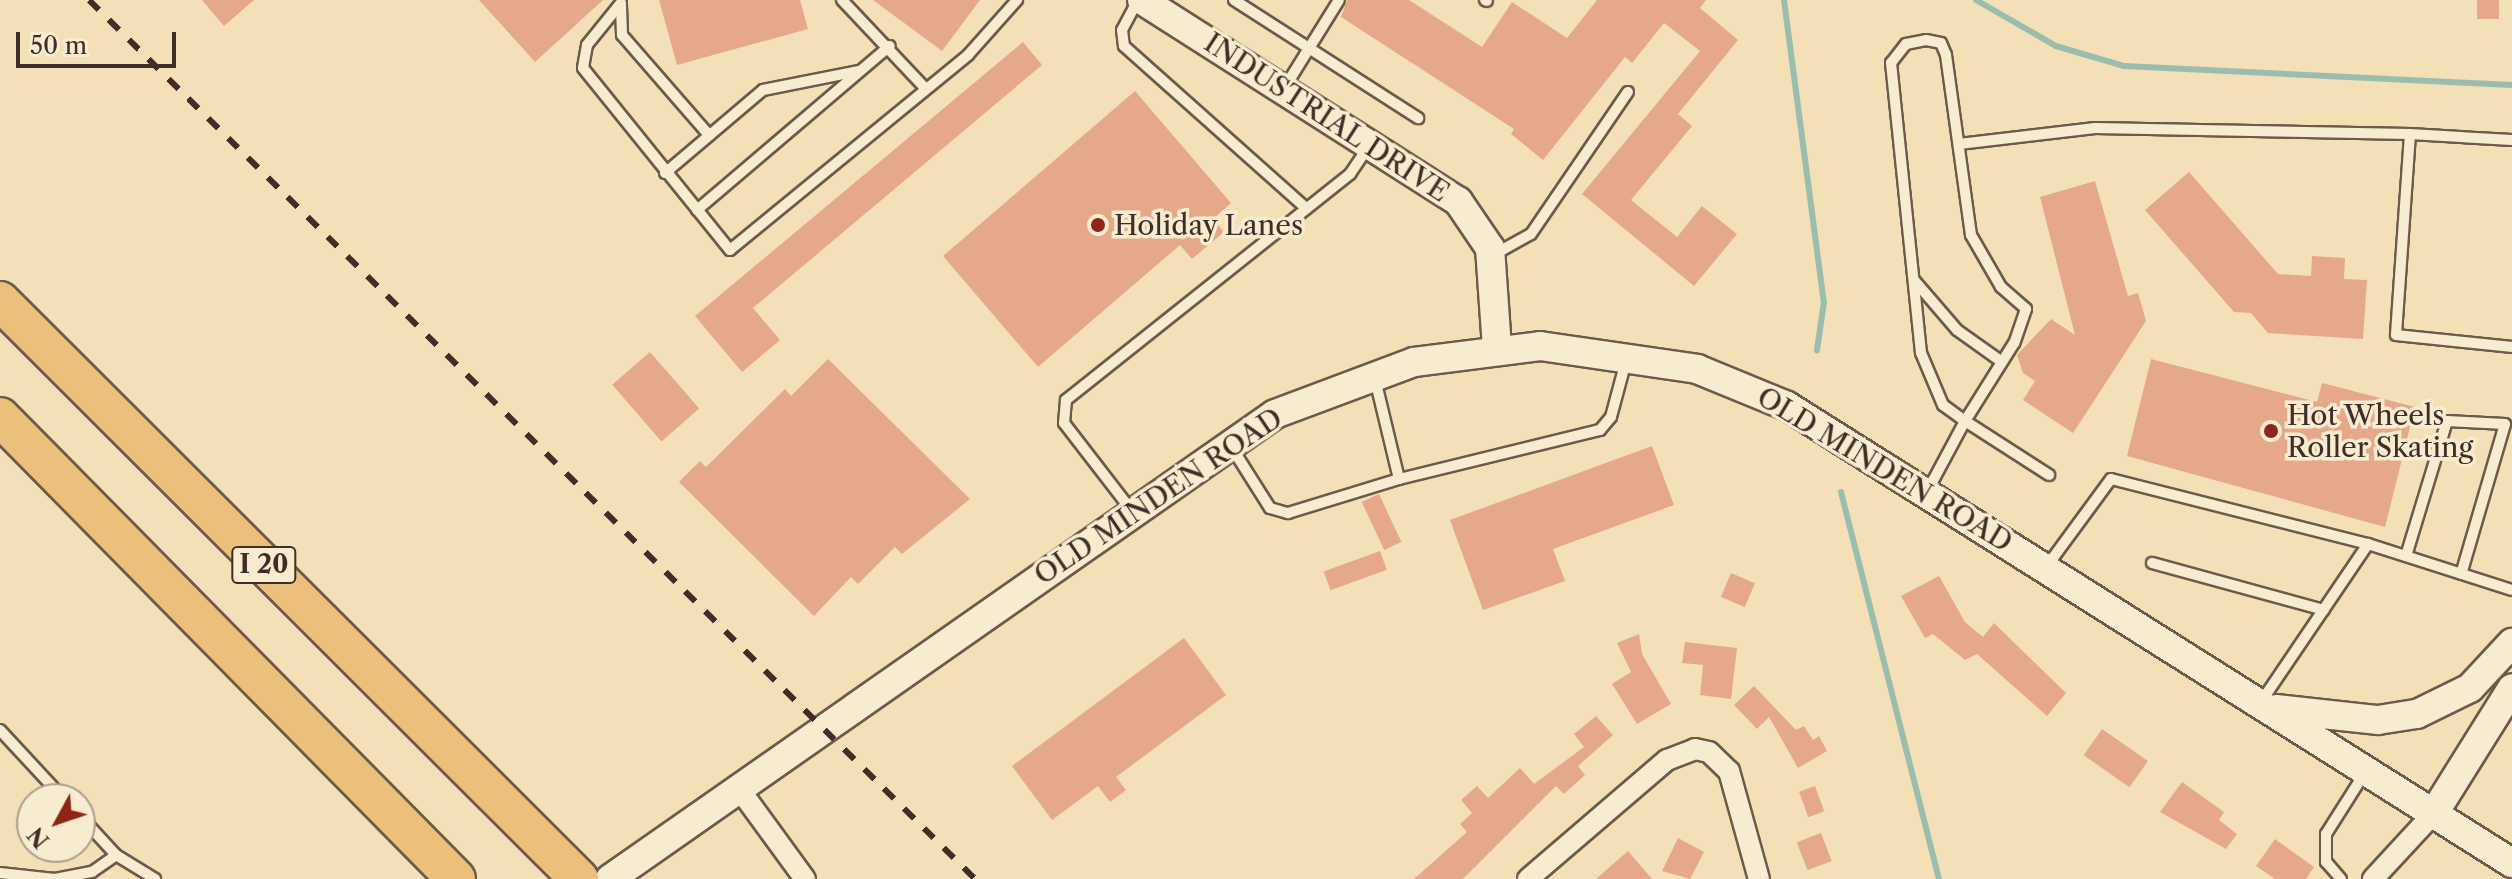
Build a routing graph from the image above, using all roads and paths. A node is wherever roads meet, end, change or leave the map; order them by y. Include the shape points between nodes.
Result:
1 (842, 0) edge
2 (1017, 0) edge
3 (1234, 0) edge
4 (1339, 0) edge
5 (621, 2) edge
6 (1154, 3) edge
7 (890, 46) junction
8 (1310, 46) junction
9 (861, 71) junction
10 (926, 89) junction
11 (1284, 89) junction
12 (1628, 92) dead end
13 (1418, 118) dead end
14 (2410, 134) junction
15 (709, 135) junction
16 (2512, 140) edge
17 (1371, 143) junction
18 (1959, 144) junction
19 (665, 173) junction
20 (1306, 208) junction
21 (697, 210) junction
22 (1491, 256) junction
23 (1914, 280) junction
24 (0, 301) edge
25 (2512, 347) edge
26 (1497, 349) junction
27 (1627, 355) junction
28 (2002, 362) junction
29 (1374, 374) junction
30 (0, 417) edge
31 (1965, 421) junction
32 (1229, 443) junction
33 (2049, 475) dead end
34 (1399, 479) junction
35 (1928, 490) junction
36 (1132, 511) junction
37 (2368, 544) junction
38 (2406, 556) junction
39 (2152, 563) dead end
40 (2047, 566) junction
41 (2461, 574) junction
42 (2512, 590) edge
43 (2324, 610) junction
44 (2512, 643) edge
45 (2512, 688) edge
46 (2264, 705) junction
47 (0, 730) edge
48 (2366, 770) junction
49 (49, 783) edge
50 (740, 790) junction
51 (2434, 813) junction
52 (96, 833) edge
53 (116, 855) junction
54 (2512, 863) edge
55 (0, 873) edge
56 (155, 879) edge
57 (456, 879) edge
58 (579, 879) edge
59 (610, 879) edge
60 (805, 879) edge
61 (1528, 879) edge
62 (1759, 879) edge
63 (2341, 879) edge
64 (2373, 879) edge

1 - 7 lane
2 - 10 lane
3 - 8 lane
4 - 8 lane
5 - 15 lane via 622,35
5 - 19 lane via 587,45 583,68
6 - 11 main road, INDUSTRIAL DRIVE
6 - 20 lane via 1122,30 1124,46
7 - 9 lane
7 - 10 lane
8 - 11 lane
8 - 13 lane
9 - 15 lane via 763,90
9 - 21 lane
10 - 21 lane via 730,250
11 - 17 main road, INDUSTRIAL DRIVE
12 - 22 lane via 1531,234
14 - 16 lane
14 - 18 lane via 2095,128
14 - 25 lane via 2396,335
15 - 19 lane
17 - 20 lane via 1350,174
17 - 22 main road, INDUSTRIAL DRIVE via 1458,201
18 - 23 lane via 1941,43 1906,44 1891,63
18 - 28 lane via 1971,235 2001,287 2026,309
19 - 21 lane
20 - 36 lane via 1066,400 1064,423
22 - 26 main road, INDUSTRIAL DRIVE
23 - 28 lane via 1957,330
23 - 31 lane via 1921,353 1943,405
24 - 58 highway, I 20
26 - 27 main road, OLD MINDEN ROAD
26 - 29 main road, OLD MINDEN ROAD
27 - 34 lane via 1611,417 1600,430
27 - 35 main road, OLD MINDEN ROAD via 1697,369 1769,397
28 - 31 lane
29 - 32 main road, OLD MINDEN ROAD via 1285,409
29 - 34 lane
30 - 57 highway
31 - 33 lane
31 - 35 lane
32 - 34 lane via 1270,508 1288,513
32 - 36 main road, OLD MINDEN ROAD
35 - 40 main road, OLD MINDEN ROAD
36 - 50 main road, OLD MINDEN ROAD
37 - 38 lane
37 - 40 lane via 2111,479
37 - 43 lane
38 - 41 lane
38 - 41 lane via 2447,421 2505,424
39 - 43 lane
40 - 46 main road, OLD MINDEN ROAD
41 - 42 lane
43 - 46 lane
44 - 46 main road via 2470,688 2417,714 2360,719
45 - 51 main road
46 - 48 main road, OLD MINDEN ROAD
47 - 49 lane
48 - 51 main road, OLD MINDEN ROAD
48 - 63 lane via 2326,834 2326,862
50 - 59 main road, OLD MINDEN ROAD
50 - 60 street
51 - 54 main road, OLD MINDEN ROAD
51 - 64 street
52 - 53 lane
53 - 55 lane via 92,872 55,879
53 - 56 lane
61 - 62 street via 1667,760 1709,752 1729,771

